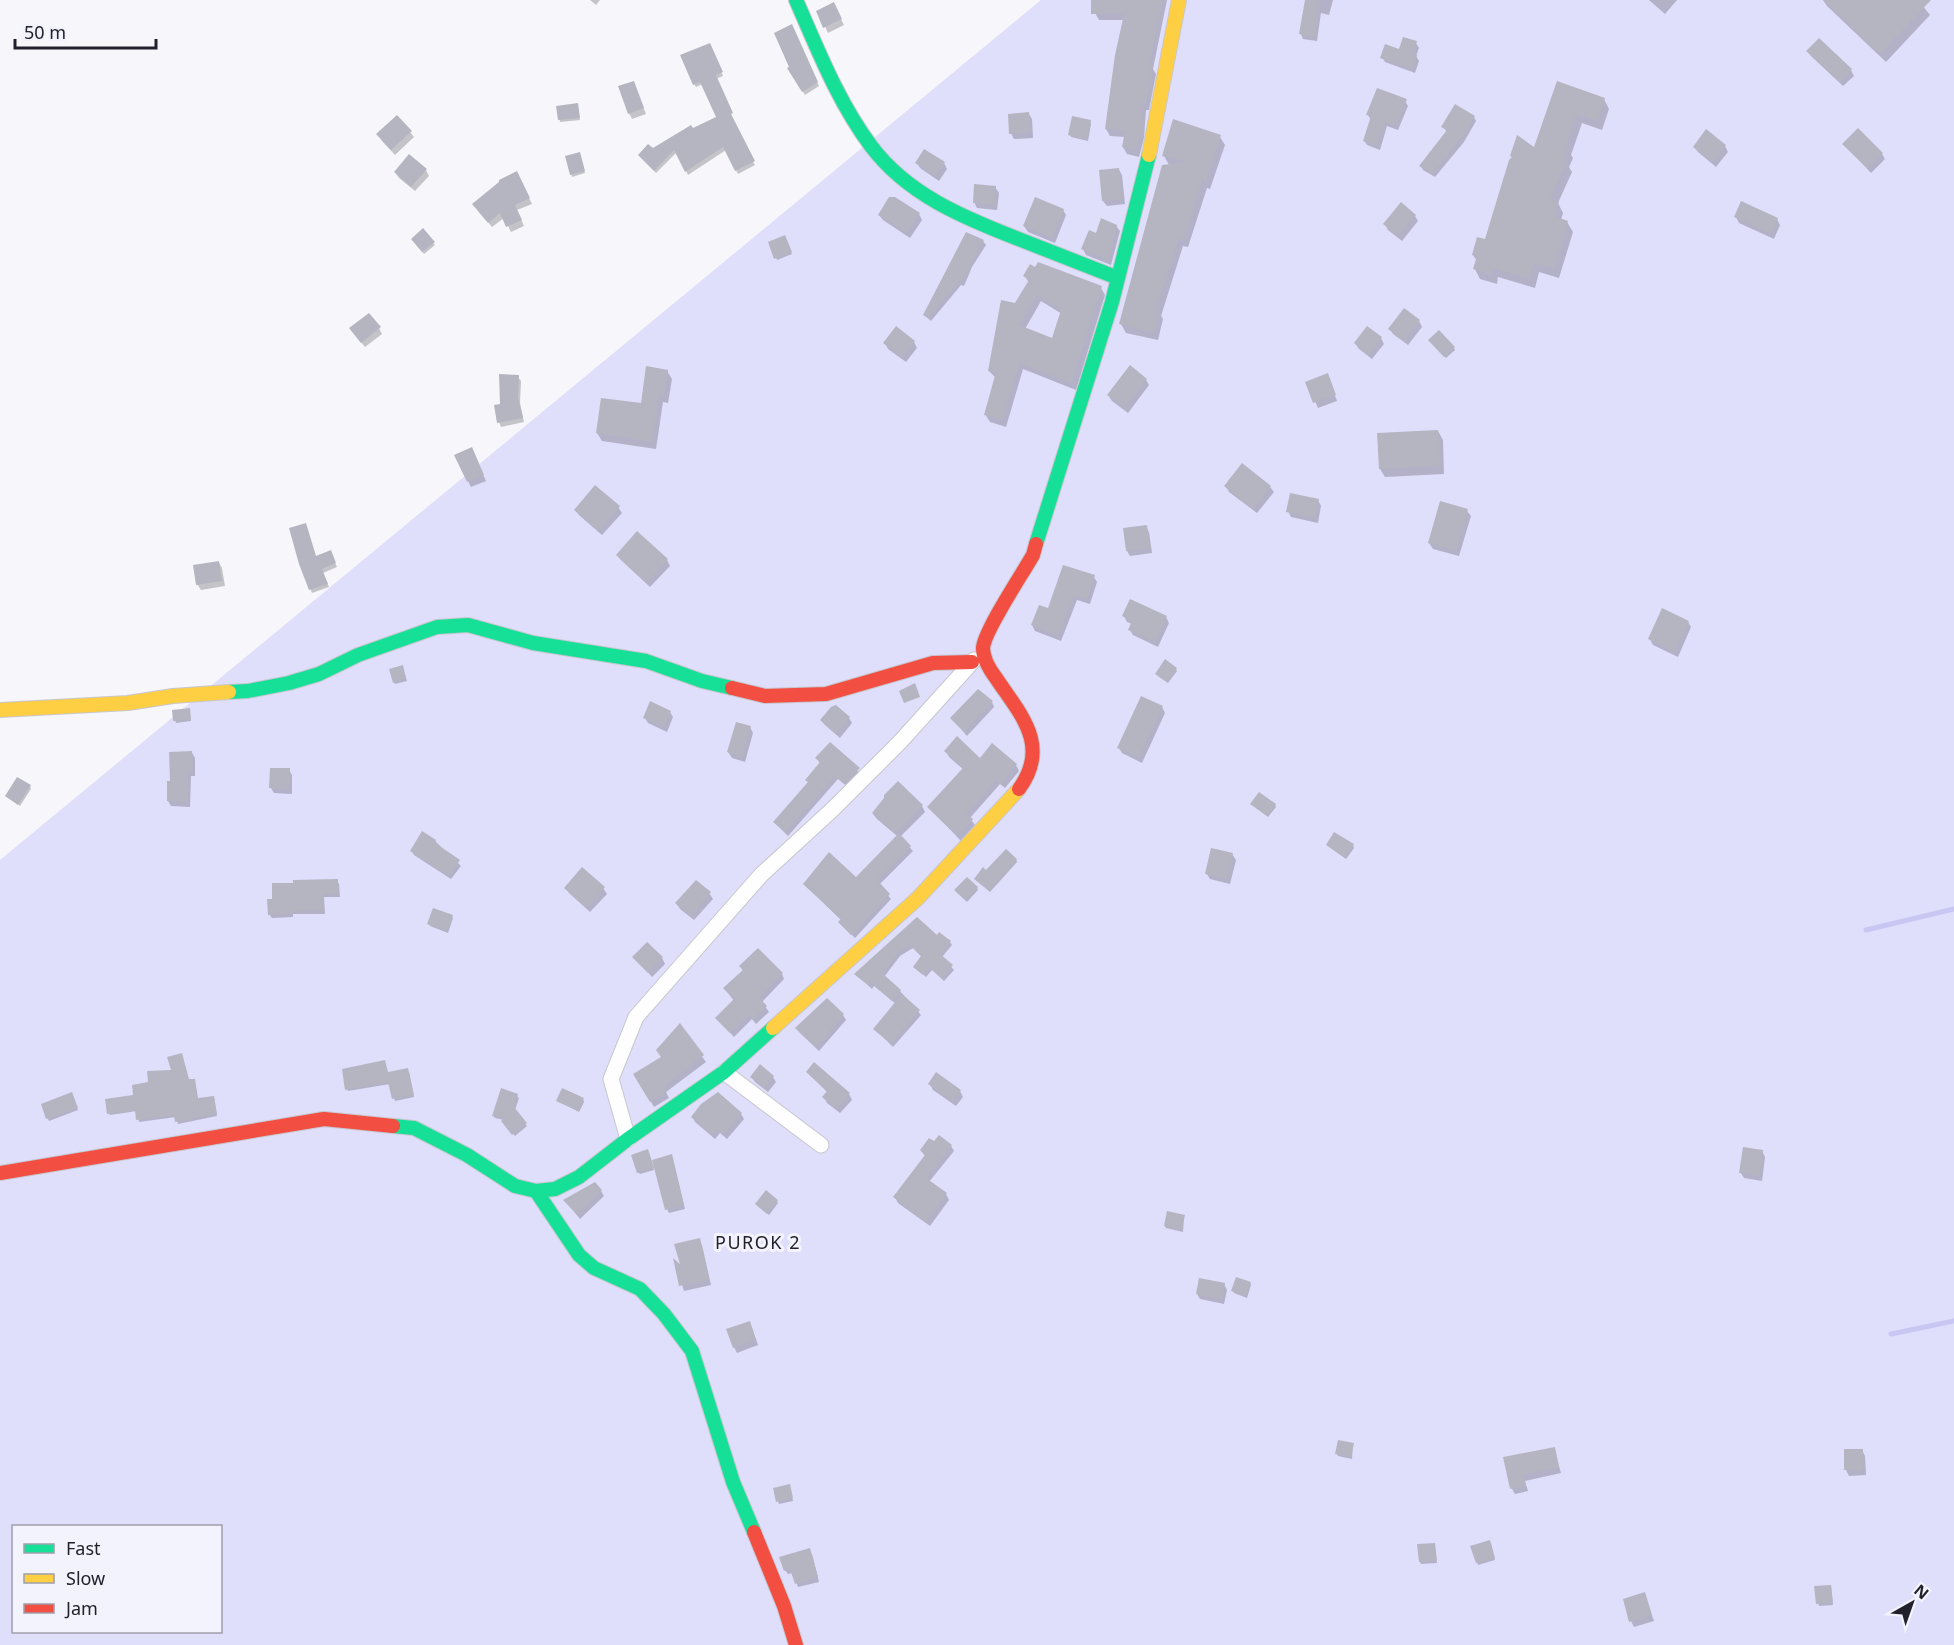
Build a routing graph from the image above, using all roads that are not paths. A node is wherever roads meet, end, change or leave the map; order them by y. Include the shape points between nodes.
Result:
1 (796, 0) edge
2 (1179, 0) edge
3 (1118, 278) junction
4 (983, 650) junction
5 (972, 662) junction
6 (0, 710) edge
7 (724, 1072) junction
8 (628, 1139) junction
9 (821, 1145) dead end
10 (0, 1173) edge
11 (536, 1191) junction
12 (796, 1645) edge

1 - 3 street via 855,122 885,163 918,192 969,220
2 - 3 street via 1153,138
3 - 4 street via 1033,555 989,631
4 - 5 street
4 - 7 street via 989,668 1030,730 1034,753 1021,787 918,898
5 - 6 street via 933,663 826,694 765,696 702,681 646,661 533,643 468,625 437,627 358,655 319,674 248,691
5 - 8 street via 875,767 761,875 636,1017 611,1079
7 - 8 street
7 - 9 street
8 - 11 street via 579,1177 555,1189
10 - 11 street via 324,1119 414,1128 515,1186
11 - 12 street via 579,1255 594,1268 640,1289 692,1351 733,1482

